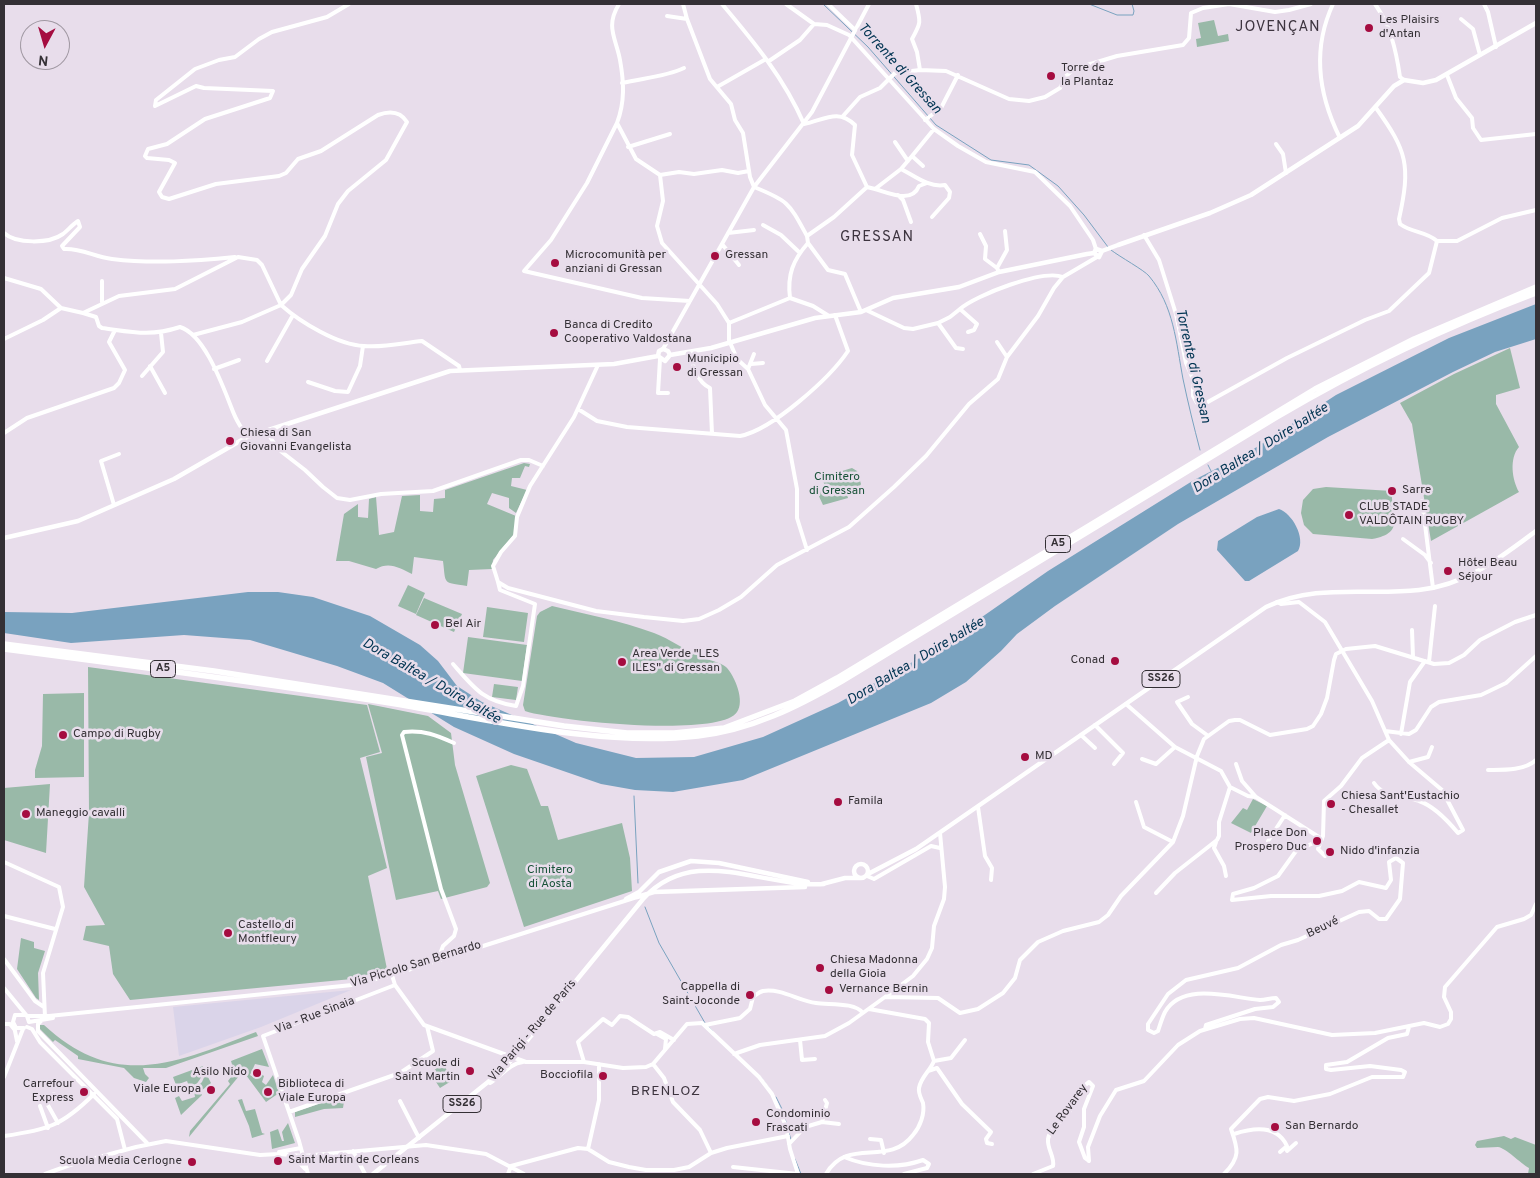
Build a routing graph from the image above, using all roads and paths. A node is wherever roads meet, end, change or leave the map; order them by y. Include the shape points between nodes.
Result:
1 (349, 4) edge
2 (619, 4) edge
3 (683, 4) edge
4 (722, 4) edge
5 (786, 4) edge
6 (828, 4) edge
7 (869, 4) edge
8 (916, 4) edge
9 (1311, 4) edge
10 (1333, 4) edge
11 (1375, 4) edge
12 (1484, 4) edge
13 (667, 16) dead end
14 (687, 19) junction
15 (1461, 19) dead end
16 (1536, 23) edge
17 (814, 24) junction
18 (855, 30) junction
19 (851, 37) junction
20 (1496, 47) junction
21 (1480, 55) junction
22 (768, 60) junction
23 (684, 68) dead end
24 (920, 70) junction
25 (958, 75) junction
26 (1447, 75) junction
27 (889, 78) junction
28 (1404, 80) junction
29 (622, 83) junction
30 (717, 87) junction
31 (1376, 108) junction
32 (843, 116) junction
33 (925, 120) junction
34 (617, 123) junction
35 (804, 124) junction
36 (934, 130) junction
37 (670, 134) dead end
38 (1536, 134) edge
39 (1340, 138) junction
40 (895, 142) dead end
41 (1276, 144) dead end
42 (628, 147) junction
43 (912, 156) junction
44 (908, 161) junction
45 (923, 166) dead end
46 (901, 169) junction
47 (749, 172) junction
48 (1286, 173) junction
49 (660, 175) junction
50 (927, 183) junction
51 (754, 187) junction
52 (867, 187) junction
53 (875, 189) junction
54 (898, 196) junction
55 (1536, 210) edge
56 (932, 217) dead end
57 (911, 222) dead end
58 (763, 225) dead end
59 (754, 230) dead end
60 (1005, 231) dead end
61 (4, 233) edge
62 (728, 233) junction
63 (980, 234) dead end
64 (1144, 235) junction
65 (807, 236) junction
66 (1436, 241) junction
67 (808, 243) junction
68 (722, 244) junction
69 (800, 253) junction
70 (1097, 253) junction
71 (238, 257) junction
72 (739, 265) dead end
73 (998, 270) junction
74 (1064, 277) junction
75 (4, 278) edge
76 (102, 281) dead end
77 (698, 286) junction
78 (1536, 287) edge
79 (1536, 293) edge
80 (790, 298) junction
81 (690, 301) junction
82 (102, 302) junction
83 (281, 305) junction
84 (61, 308) junction
85 (960, 308) junction
86 (866, 310) junction
87 (861, 312) junction
88 (83, 313) junction
89 (292, 315) junction
90 (835, 315) junction
91 (829, 316) junction
92 (729, 323) junction
93 (938, 323) junction
94 (115, 330) junction
95 (968, 332) dead end
96 (161, 333) junction
97 (193, 334) junction
98 (4, 339) edge
99 (996, 342) dead end
100 (730, 343) junction
101 (363, 346) junction
102 (663, 349) junction
103 (963, 349) dead end
104 (690, 353) junction
105 (754, 354) dead end
106 (670, 355) junction
107 (1007, 356) junction
108 (659, 358) junction
109 (239, 360) dead end
110 (268, 361) dead end
111 (763, 363) dead end
112 (751, 364) junction
113 (598, 365) junction
114 (150, 366) junction
115 (214, 369) junction
116 (748, 369) junction
117 (460, 370) junction
118 (142, 376) dead end
119 (308, 382) dead end
120 (668, 393) dead end
121 (165, 394) dead end
122 (578, 409) junction
123 (777, 418) junction
124 (266, 431) junction
125 (4, 433) edge
126 (712, 434) junction
127 (247, 438) junction
128 (119, 454) dead end
129 (543, 466) junction
130 (1422, 501) dead end
131 (114, 505) junction
132 (1536, 531) edge
133 (4, 538) edge
134 (1403, 538) dead end
135 (807, 550) junction
136 (1430, 563) junction
137 (498, 582) junction
138 (1433, 588) junction
139 (1277, 602) junction
140 (1435, 606) dead end
141 (1536, 615) edge
142 (1412, 630) dead end
143 (4, 644) edge
144 (4, 649) edge
145 (1343, 650) junction
146 (1536, 656) edge
147 (1413, 658) junction
148 (1427, 662) junction
149 (453, 664) dead end
150 (320, 690) junction
151 (1188, 697) dead end
152 (1126, 704) junction
153 (1095, 725) junction
154 (1385, 731) junction
155 (1401, 734) junction
156 (1081, 735) junction
157 (1206, 735) junction
158 (1389, 740) junction
159 (454, 743) dead end
160 (1175, 747) junction
161 (1432, 747) dead end
162 (1095, 748) dead end
163 (1166, 755) junction
164 (1198, 758) junction
165 (1142, 759) dead end
166 (1536, 760) edge
167 (1169, 761) dead end
168 (1410, 762) junction
169 (1114, 764) dead end
170 (1236, 764) dead end
171 (1488, 770) dead end
172 (1374, 783) dead end
173 (1230, 787) junction
174 (1256, 797) junction
175 (1136, 802) dead end
176 (978, 807) junction
177 (1285, 815) junction
178 (940, 833) junction
179 (1322, 839) junction
180 (1217, 840) junction
181 (1268, 841) dead end
182 (1173, 842) junction
183 (940, 848) junction
184 (1325, 856) dead end
185 (4, 862) edge
186 (866, 866) junction
187 (881, 868) junction
188 (854, 870) junction
189 (867, 875) junction
190 (1226, 876) dead end
191 (845, 878) junction
192 (859, 878) junction
193 (991, 880) dead end
194 (821, 884) junction
195 (643, 888) junction
196 (1156, 893) dead end
197 (646, 894) junction
198 (637, 896) joint
199 (626, 899) junction
200 (1536, 904) edge
201 (4, 916) edge
202 (55, 929) junction
203 (4, 958) edge
204 (438, 960) junction
205 (392, 975) junction
206 (395, 985) junction
207 (4, 988) edge
208 (885, 997) junction
209 (45, 1008) junction
210 (869, 1009) junction
211 (863, 1013) junction
212 (69, 1014) junction
213 (26, 1016) junction
214 (45, 1016) junction
215 (41, 1021) junction
216 (4, 1023) edge
217 (13, 1024) junction
218 (27, 1025) junction
219 (705, 1025) junction
220 (427, 1026) junction
221 (1410, 1027) junction
222 (1205, 1029) junction
223 (16, 1031) junction
224 (38, 1031) junction
225 (654, 1034) junction
226 (674, 1040) junction
227 (800, 1040) junction
228 (964, 1040) dead end
229 (17, 1043) junction
230 (664, 1051) junction
231 (736, 1053) junction
232 (514, 1057) junction
233 (815, 1059) dead end
234 (934, 1061) junction
235 (526, 1062) junction
236 (584, 1062) junction
237 (599, 1064) junction
238 (653, 1064) junction
239 (926, 1072) junction
240 (4, 1077) edge
241 (490, 1083) junction
242 (97, 1091) junction
243 (54, 1094) dead end
244 (93, 1095) junction
245 (825, 1100) dead end
246 (400, 1101) dead end
247 (40, 1106) dead end
248 (289, 1112) junction
249 (822, 1122) junction
250 (58, 1123) junction
251 (839, 1124) dead end
252 (48, 1128) junction
253 (1234, 1134) junction
254 (4, 1136) edge
255 (788, 1136) junction
256 (419, 1138) junction
257 (870, 1139) dead end
258 (790, 1143) junction
259 (1296, 1143) dead end
260 (148, 1144) junction
261 (992, 1144) dead end
262 (410, 1145) junction
263 (299, 1148) junction
264 (588, 1149) junction
265 (125, 1150) junction
266 (353, 1151) junction
267 (711, 1152) junction
268 (884, 1153) junction
269 (273, 1154) junction
270 (291, 1154) junction
271 (303, 1156) junction
272 (844, 1157) junction
273 (511, 1166) junction
274 (733, 1167) dead end
275 (61, 1168) junction
276 (307, 1172) edge
277 (45, 1174) edge
278 (62, 1174) edge
279 (365, 1174) edge
280 (373, 1174) edge
281 (508, 1174) edge
282 (524, 1174) edge
283 (798, 1174) edge
284 (826, 1174) edge
285 (904, 1174) edge
286 (1032, 1174) edge
287 (1224, 1174) edge

1 - 83 street via 327,17 272,32 235,57 195,69 155,102 157,106 196,86 273,90 270,98 205,118 167,144 148,149 147,158 175,163 159,192 169,199 216,184 279,176 298,159 321,151 378,114 388,112 405,118 407,122 386,160 348,191 338,204 325,236 302,269 291,295
2 - 29 street via 614,11 611,30 620,59
3 - 14 street
4 - 22 street
5 - 17 street
6 - 18 street
7 - 18 street
8 - 24 street via 921,21 912,39
9 - 25 street via 1275,12 1229,4 1203,8 1191,14 1189,38 1183,45 1117,56 1074,69 1060,88 1029,101 1009,99
10 - 39 street via 1324,22 1318,69
11 - 28 street via 1386,18 1398,57 1400,77
12 - 20 street
13 - 14 street
14 - 30 street via 710,79
15 - 21 street via 1473,28
16 - 20 main road
17 - 19 street via 827,25
17 - 22 street via 800,40
18 - 19 street
19 - 27 street
19 - 35 street
20 - 21 main road
21 - 26 main road
22 - 30 street
22 - 35 street
23 - 29 street via 671,74
24 - 25 street via 936,69
24 - 27 street via 895,73
25 - 33 street via 941,108
26 - 28 main road via 1423,83
26 - 38 street via 1456,98 1472,118 1473,128 1481,140
27 - 32 street via 880,88 860,97
27 - 33 street
28 - 31 main road via 1394,86
29 - 34 street via 624,100
30 - 47 street via 732,104 735,120 743,132
31 - 39 main road
31 - 66 street via 1400,143 1405,159 1400,224 1407,230 1429,234
32 - 35 street
32 - 52 street via 855,125 852,155
33 - 36 street
34 - 42 street
34 - 81 street via 587,183 551,240 524,271 642,298
35 - 51 street
36 - 43 street
36 - 70 street via 986,162 1034,172 1070,206 1093,240
37 - 42 street
39 - 48 main road
40 - 44 street
41 - 48 street via 1283,154
42 - 49 street via 636,159
43 - 44 street
43 - 45 street
44 - 46 street
46 - 50 street
46 - 53 street
47 - 49 street via 722,170
47 - 51 street
48 - 64 main road via 1235,202
49 - 77 street via 663,201 658,233 662,243
50 - 54 street via 919,186 912,196
50 - 56 street via 945,186 950,192 949,198
51 - 62 street
51 - 65 street via 781,198 792,209
52 - 53 street
52 - 65 street
53 - 54 street
54 - 57 street via 903,200
55 - 66 street via 1502,218 1457,241
58 - 69 street via 781,235
59 - 62 street
60 - 73 street via 1006,250
61 - 71 street via 10,239 47,241 62,235 78,221 80,227 62,246 64,249 77,248 109,259 126,260 188,261
62 - 68 street
63 - 73 street via 986,246 985,259
64 - 66 street via 1159,260 1193,379 1193,396 1198,403 1206,403 1287,358 1389,311 1429,273
64 - 70 main road
65 - 67 street
67 - 69 street
67 - 87 street via 828,270 845,274
68 - 72 street
68 - 77 street
69 - 80 street via 789,274
70 - 73 main road
70 - 74 street
71 - 82 street via 175,289 119,296
71 - 83 street via 257,260 262,265
73 - 86 main road via 959,287 893,298
74 - 85 street via 1048,275 1026,281 972,300
74 - 107 street
75 - 84 street via 41,289
76 - 82 street
77 - 81 street
77 - 92 street via 717,304
78 - 150 highway, A5 via 1414,339 1316,389 838,678 795,701 724,728 636,733 564,726
79 - 150 highway, A5 via 1415,344 1313,396 801,704 732,730 699,736 652,738 577,732
80 - 91 street
80 - 92 street
81 - 102 street
82 - 88 street
83 - 89 street
83 - 97 street via 242,322
84 - 88 street
84 - 98 street
85 - 93 street
85 - 95 street via 977,324
86 - 87 main road
86 - 93 street via 904,328
87 - 90 main road
88 - 94 street via 96,317 99,326
89 - 101 street via 324,334
89 - 110 street
90 - 91 main road
90 - 123 street via 848,351 824,380
91 - 100 main road
92 - 100 street
93 - 103 street via 956,348
94 - 96 street
94 - 125 street via 109,342 125,370 114,388 27,418
96 - 97 street via 180,327
96 - 114 street via 163,352
97 - 115 street
99 - 107 street
100 - 104 main road
100 - 116 street via 737,359
101 - 117 street via 422,341 459,366
101 - 119 street via 360,366 348,392
102 - 106 main road
102 - 108 main road via 659,351
104 - 106 main road
104 - 126 street via 694,369 705,386 710,388
105 - 112 street
106 - 108 main road via 666,360
107 - 135 street via 998,379 969,404 926,456 849,527
108 - 113 main road
108 - 120 street via 658,393
109 - 115 street
111 - 112 street
112 - 116 street
113 - 117 main road
113 - 122 street
114 - 118 street
114 - 121 street
115 - 127 street
116 - 123 street via 765,405
117 - 124 main road
122 - 126 street via 597,421 627,427
122 - 129 street
123 - 126 street via 752,434
123 - 135 street via 786,430 797,489 797,518
124 - 127 main road
124 - 129 street via 278,449 323,487 337,498 350,500 381,494 433,491 521,460
127 - 131 main road via 196,468
128 - 131 street via 101,461
129 - 137 street via 517,517 515,536 500,552 493,566
130 - 136 street
131 - 133 main road via 78,522
132 - 138 main road, SS26 via 1486,568
134 - 136 street
135 - 137 street via 777,565 741,597 700,619 683,621 596,611 508,588
136 - 138 street
137 - 149 street via 500,590 535,604 524,686 516,706 493,702 470,684
138 - 139 main road, SS26 via 1320,591
139 - 145 street via 1296,601 1305,606 1326,622
139 - 152 main road, SS26
140 - 148 street
141 - 148 street via 1480,640 1456,660 1441,664
142 - 147 street
143 - 150 highway, A5 via 214,671
144 - 150 highway, A5
145 - 147 street via 1375,646
145 - 154 street
145 - 157 street via 1336,654 1327,698 1313,726 1270,735 1235,720
146 - 155 street via 1506,683 1481,695 1439,702 1431,707 1416,730
147 - 148 street
148 - 155 street via 1410,682
151 - 157 street via 1178,702 1192,724
152 - 153 main road, SS26
152 - 160 street
153 - 156 main road, SS26
153 - 169 street via 1123,753
154 - 155 street
154 - 158 street
156 - 162 street
156 - 176 main road, SS26
157 - 164 street
158 - 168 street
158 - 179 street via 1362,758 1341,786 1324,801
159 - 204 street via 419,730 402,735 441,889 456,929 454,936 443,946
160 - 163 street
160 - 164 street
161 - 168 street via 1428,757
163 - 165 street via 1156,764
163 - 167 street
164 - 173 street via 1221,771
164 - 182 street
166 - 171 street via 1516,769
168 - 172 street via 1447,797 1463,826 1461,834 1425,804 1380,791
170 - 174 street via 1242,781
173 - 174 street
173 - 180 street
174 - 177 street
175 - 182 street via 1144,827
176 - 178 main road, SS26
176 - 193 street via 985,856 992,868
177 - 179 street
177 - 181 street
178 - 183 street
178 - 187 main road, SS26
179 - 184 street via 1318,849
179 - 222 street, Beuvé via 1296,851 1278,876 1233,894 1231,899 1306,898 1338,892 1359,882 1386,888 1391,880 1388,865 1396,858 1404,865 1399,903 1382,920 1369,911 1359,912 1281,945 1238,968 1186,980 1168,994 1148,1024 1148,1030 1158,1031 1164,1013 1171,1005 1196,995 1218,993 1261,1000 1276,998 1279,1002 1273,1007 1206,1025
180 - 190 street via 1214,848
180 - 196 street via 1175,873
182 - 208 street via 1121,896 1104,919 1063,930 1032,947 1020,960 1008,988 986,1006 960,1013 938,998
183 - 189 street via 931,846 874,879
183 - 208 street via 945,887 934,926 932,948 913,976
185 - 202 street via 59,888 63,907
186 - 187 main road, SS26
186 - 188 main road, SS26 via 860,864
186 - 189 main road
187 - 189 main road, SS26
188 - 191 main road, SS26
188 - 192 main road
189 - 192 main road, SS26
191 - 192 main road, SS26
191 - 194 main road, SS26
194 - 195 main road via 719,863 691,861 665,868
194 - 197 main road
194 - 232 main road, Via Parigi - Rue de Paris / SS26 via 787,883 717,870 673,876 654,888 633,911
195 - 197 main road
195 - 199 main road
197 - 198 main road
198 - 199 street, Via Piccolo San Bernardo
199 - 204 street, Via Piccolo San Bernardo
200 - 221 street via 1524,919 1497,927 1445,987 1444,997 1451,1012 1448,1024 1440,1027 1424,1023
201 - 202 street
202 - 209 street via 43,973
203 - 209 street via 35,1001
204 - 205 street, Via Piccolo San Bernardo
205 - 206 street
205 - 212 street, Via Piccolo San Bernardo via 334,988
206 - 220 street via 421,1023
206 - 248 street, Via - Rue Sinaia via 263,1036
207 - 213 street
208 - 210 street
209 - 212 street, Via Piccolo San Bernardo via 54,1014
209 - 214 street
210 - 211 street
210 - 234 street via 928,1020 928,1042
211 - 219 street via 852,1006 816,1004 764,991 753,998 750,1009 740,1018
211 - 227 street via 825,1036
212 - 214 street, Via Piccolo San Bernardo
212 - 215 street, Via Piccolo San Bernardo
213 - 214 street, Via Piccolo San Bernardo
213 - 217 street via 15,1015
213 - 218 street
214 - 218 street, Via Piccolo San Bernardo
215 - 218 street, Via Piccolo San Bernardo
215 - 224 street
216 - 217 street
216 - 223 street
217 - 218 street
217 - 223 street
218 - 224 street
218 - 229 street
218 - 244 street
219 - 226 street via 699,1022 687,1024
219 - 231 street
220 - 232 street
220 - 248 street via 433,1051 400,1072
221 - 222 street via 1332,1035 1254,1018
221 - 253 street via 1407,1034 1388,1038 1352,1060 1326,1065 1330,1070 1370,1066 1402,1070 1406,1072 1403,1077 1372,1076 1330,1094 1294,1101 1260,1099 1231,1129
222 - 286 street, Le Rovarey via 1178,1045 1144,1081 1116,1090 1088,1147 1090,1159 1087,1160 1079,1142 1084,1127 1084,1110 1093,1086 1087,1082 1068,1113 1050,1132 1048,1144 1054,1164
223 - 229 street
224 - 242 street
225 - 226 street via 660,1032
225 - 230 street via 666,1039
225 - 236 street via 628,1017 620,1016 612,1025 603,1019 578,1042
226 - 230 street
227 - 231 street via 760,1045
227 - 233 street via 802,1060
228 - 234 street via 951,1058
229 - 240 street
230 - 238 street
231 - 255 street via 772,1094
232 - 235 street
232 - 241 main road, Via Parigi - Rue de Paris / SS26
234 - 239 street
235 - 236 street
235 - 241 street via 511,1066
236 - 237 street
237 - 238 street via 638,1068
237 - 264 street via 599,1100
238 - 267 street via 664,1078 673,1102 700,1130
239 - 261 street via 937,1068 962,1104 991,1132 986,1143
239 - 268 street via 919,1090 924,1113 916,1130 911,1138
241 - 256 main road, Via Parigi - Rue de Paris / SS26
242 - 244 street
242 - 260 street
243 - 250 street via 45,1100
244 - 250 street
244 - 265 street via 117,1119
245 - 249 street
246 - 256 street
247 - 252 street
248 - 263 street
249 - 251 street
249 - 258 street via 805,1127
250 - 252 street
252 - 254 street
253 - 259 street via 1252,1128 1279,1135 1287,1146 1280,1152 1288,1151
253 - 287 street via 1237,1160
255 - 258 street
255 - 267 street
256 - 262 main road, Via Parigi - Rue de Paris / SS26
257 - 268 street via 881,1140
258 - 283 street
260 - 265 street
260 - 269 street via 174,1142 252,1154
262 - 266 street
262 - 273 street via 479,1152
262 - 280 main road, Via Parigi - Rue de Paris / SS26
263 - 269 street
263 - 270 street
263 - 271 street
264 - 267 street via 609,1162 646,1170 684,1169
264 - 273 street via 578,1148
265 - 275 street
266 - 271 street
266 - 279 street
268 - 272 street via 859,1152
269 - 270 street
270 - 271 street
270 - 276 street
271 - 276 street
272 - 284 street
272 - 285 street via 901,1167 923,1160 929,1164 926,1168
273 - 281 street
273 - 282 street
274 - 283 street
275 - 277 street
275 - 278 street

